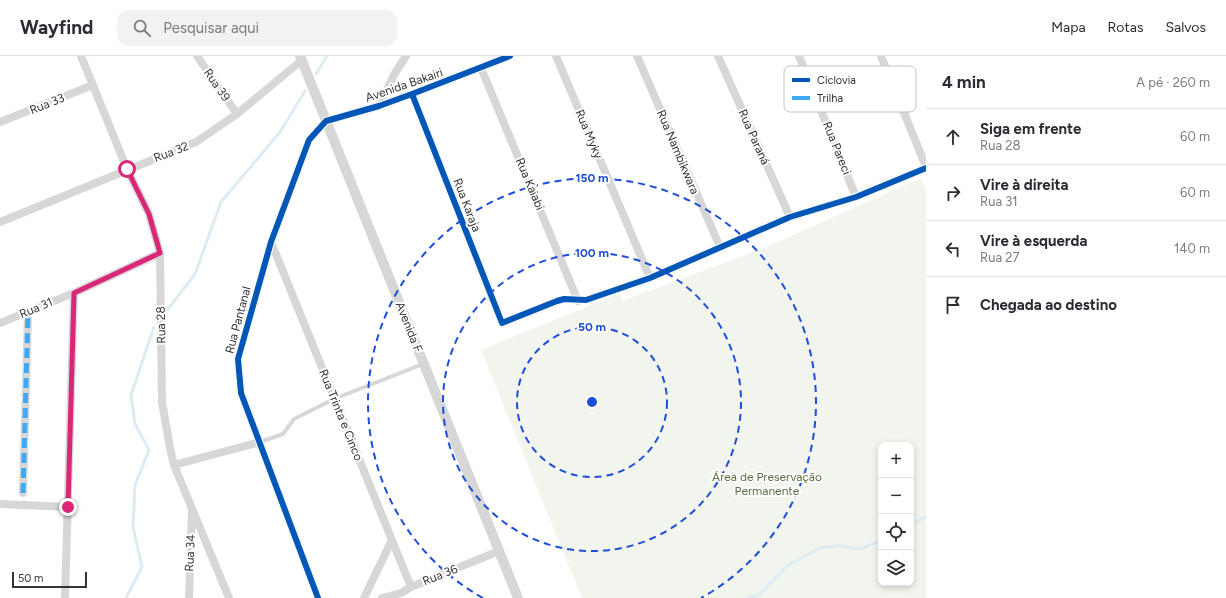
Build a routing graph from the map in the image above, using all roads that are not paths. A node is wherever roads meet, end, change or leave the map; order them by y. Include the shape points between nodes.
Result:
1 (81, 56) edge
2 (197, 56) edge
3 (406, 56) edge
4 (510, 56) edge
5 (556, 56) edge
6 (637, 56) edge
7 (718, 56) edge
8 (799, 56) edge
9 (881, 56) edge
10 (301, 58) edge
11 (803, 66) edge
12 (885, 66) edge
13 (481, 68) junction
14 (94, 85) junction
15 (412, 94) junction
16 (379, 106) junction
17 (822, 112) edge
18 (905, 112) edge
19 (237, 114) junction
20 (326, 121) junction
21 (0, 122) edge
22 (924, 157) edge
23 (926, 168) edge
24 (127, 169) junction
25 (856, 196) junction
26 (790, 217) junction
27 (0, 222) edge
28 (271, 242) junction
29 (720, 247) junction
30 (160, 253) junction
31 (650, 278) junction
32 (74, 293) junction
33 (578, 301) junction
34 (28, 312) junction
35 (0, 323) edge
36 (424, 364) junction
37 (334, 399) junction
38 (260, 442) junction
39 (174, 465) junction
40 (23, 493) dead end
41 (0, 504) edge
42 (68, 507) junction
43 (192, 509) junction
44 (392, 540) junction
45 (499, 551) junction
46 (411, 586) junction
47 (65, 598) edge
48 (188, 598) edge
49 (229, 598) edge
50 (318, 598) edge
51 (364, 598) edge
52 (382, 598) edge
53 (518, 598) edge

1 - 14 street, Rua 28
2 - 19 street, Rua 39
3 - 16 street via 394,73
4 - 13 street, Avenida Bakairi
5 - 31 street, Rua Myky
6 - 29 street, Rua Nambikwara
7 - 26 street, Rua Paraná
8 - 11 street, Rua Pareci
9 - 12 street
10 - 19 street, Rua 32
10 - 20 street, Avenida F
13 - 15 street, Avenida Bakairi
13 - 33 street, Rua Kaiabi
14 - 21 street, Rua 33
14 - 24 street, Rua 28
15 - 16 street, Avenida Bakairi
15 - 33 street, Rua Karaja via 502,323 557,301
16 - 20 street, Avenida Bakairi
17 - 25 street, Rua Pareci
18 - 22 street
19 - 24 street, Rua 32 via 196,142
20 - 28 street, Rua Pantanal via 309,140
20 - 36 street, Avenida F
22 - 23 street
23 - 25 street
24 - 27 street, Rua 32
24 - 30 street, Rua 28 via 149,214
25 - 26 street
26 - 29 street
28 - 37 street, Rua Trinta e Cinco
28 - 38 street, Rua Pantanal via 238,359 241,393
29 - 31 street
30 - 32 street, Rua 31
30 - 39 street, Rua 28 via 162,402
31 - 33 street
32 - 34 street, Rua 31
32 - 42 street
34 - 35 street, Rua 31
34 - 40 street
36 - 37 lane
36 - 45 street, Avenida F
37 - 38 lane via 294,419 283,434
37 - 44 street, Rua Trinta e Cinco
38 - 39 street
38 - 50 street, Rua Pantanal
39 - 43 street, Rua 28
41 - 42 street
42 - 47 street
43 - 48 street, Rua 34
43 - 49 street, Rua 28
44 - 46 street, Rua Trinta e Cinco
44 - 51 street
45 - 46 street, Rua 36
45 - 53 street, Avenida F
46 - 52 street, Rua 36 via 401,593

